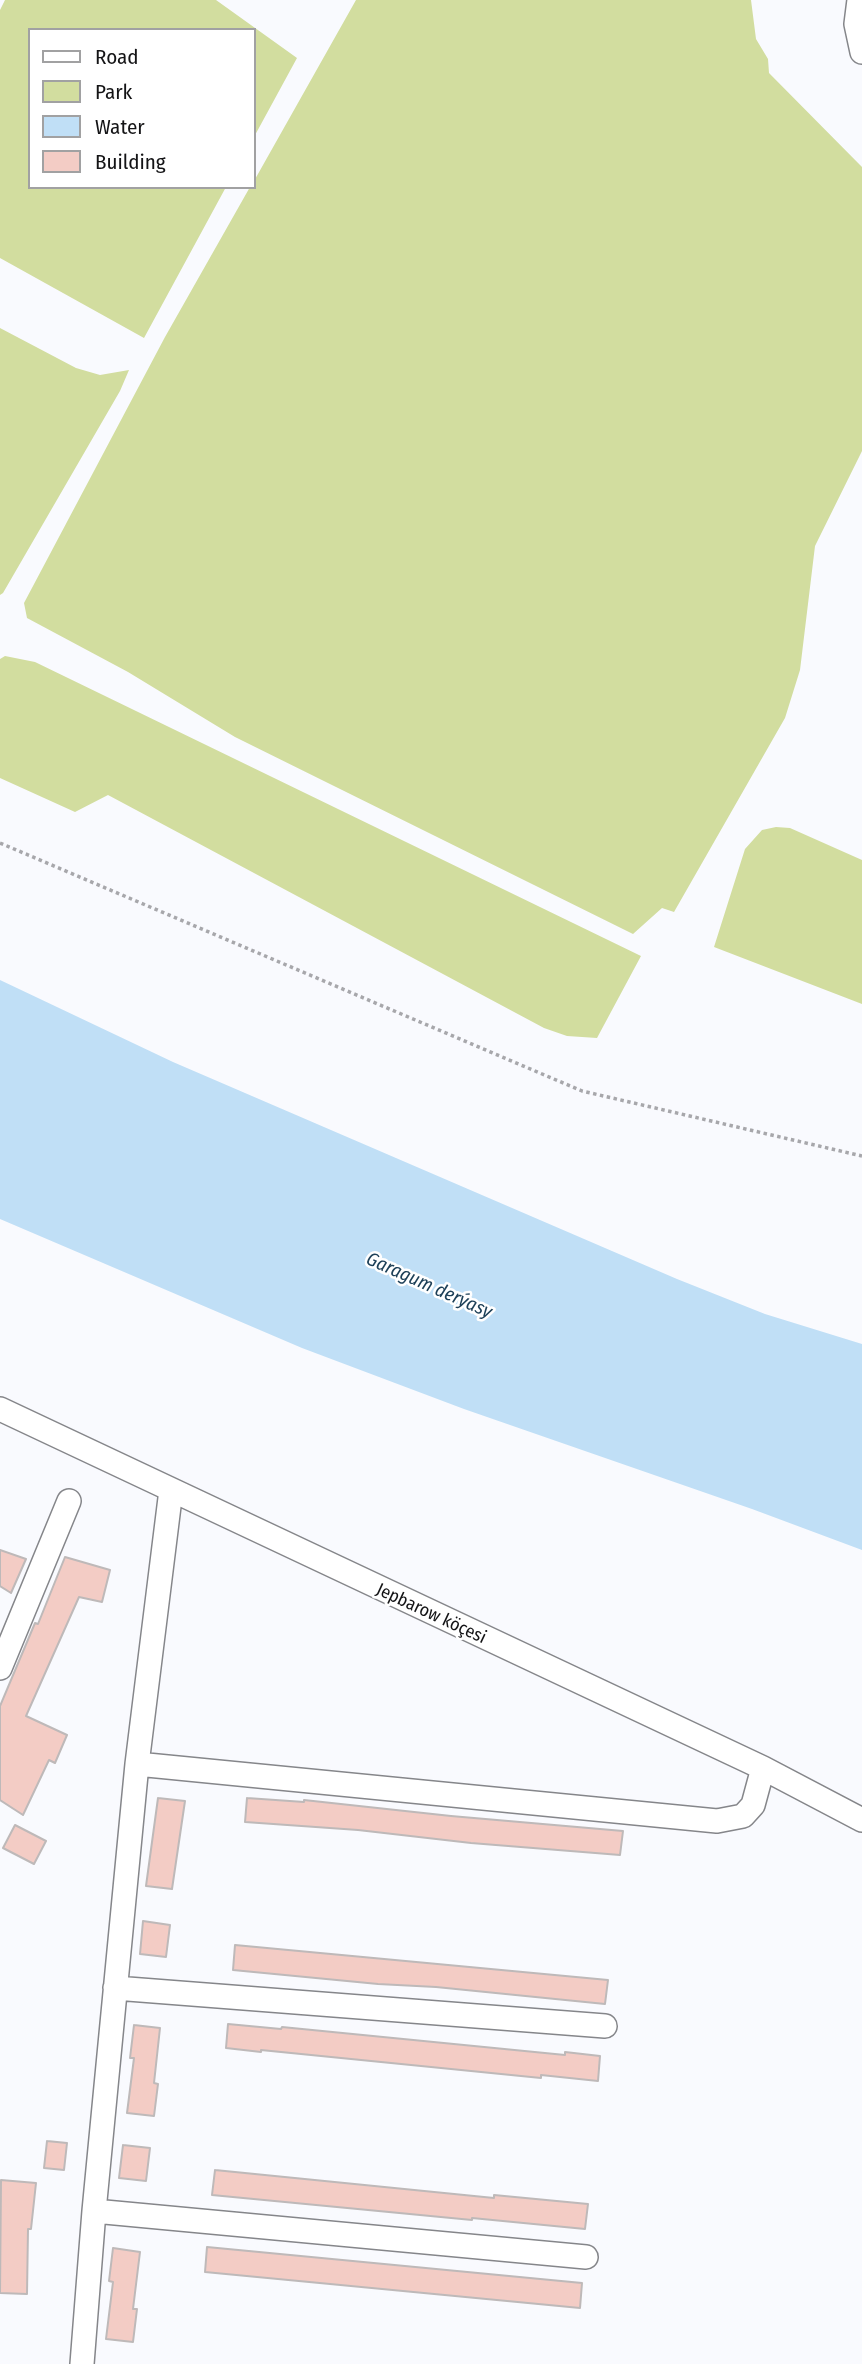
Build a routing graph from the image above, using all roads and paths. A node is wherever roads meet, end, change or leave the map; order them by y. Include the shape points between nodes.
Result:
1 (860, 4) edge
2 (862, 52) edge
3 (0, 843) edge
4 (862, 1156) edge
5 (0, 1409) edge
6 (171, 1490) junction
7 (69, 1501) dead end
8 (0, 1668) edge
9 (137, 1764) junction
10 (763, 1768) junction
11 (862, 1820) edge
12 (115, 1988) junction
13 (606, 2026) dead end
14 (94, 2211) junction
15 (586, 2257) dead end
16 (82, 2364) edge

1 - 2 street via 856,24
3 - 4 path via 582,1091
5 - 6 street, Jepbarow köçesi
6 - 9 street
6 - 10 street, Jepbarow köçesi
7 - 8 street
9 - 10 street via 717,1821 743,1816 754,1805
9 - 12 street
10 - 11 street, Jepbarow köçesi
12 - 13 street
12 - 14 street
14 - 15 street
14 - 16 street

